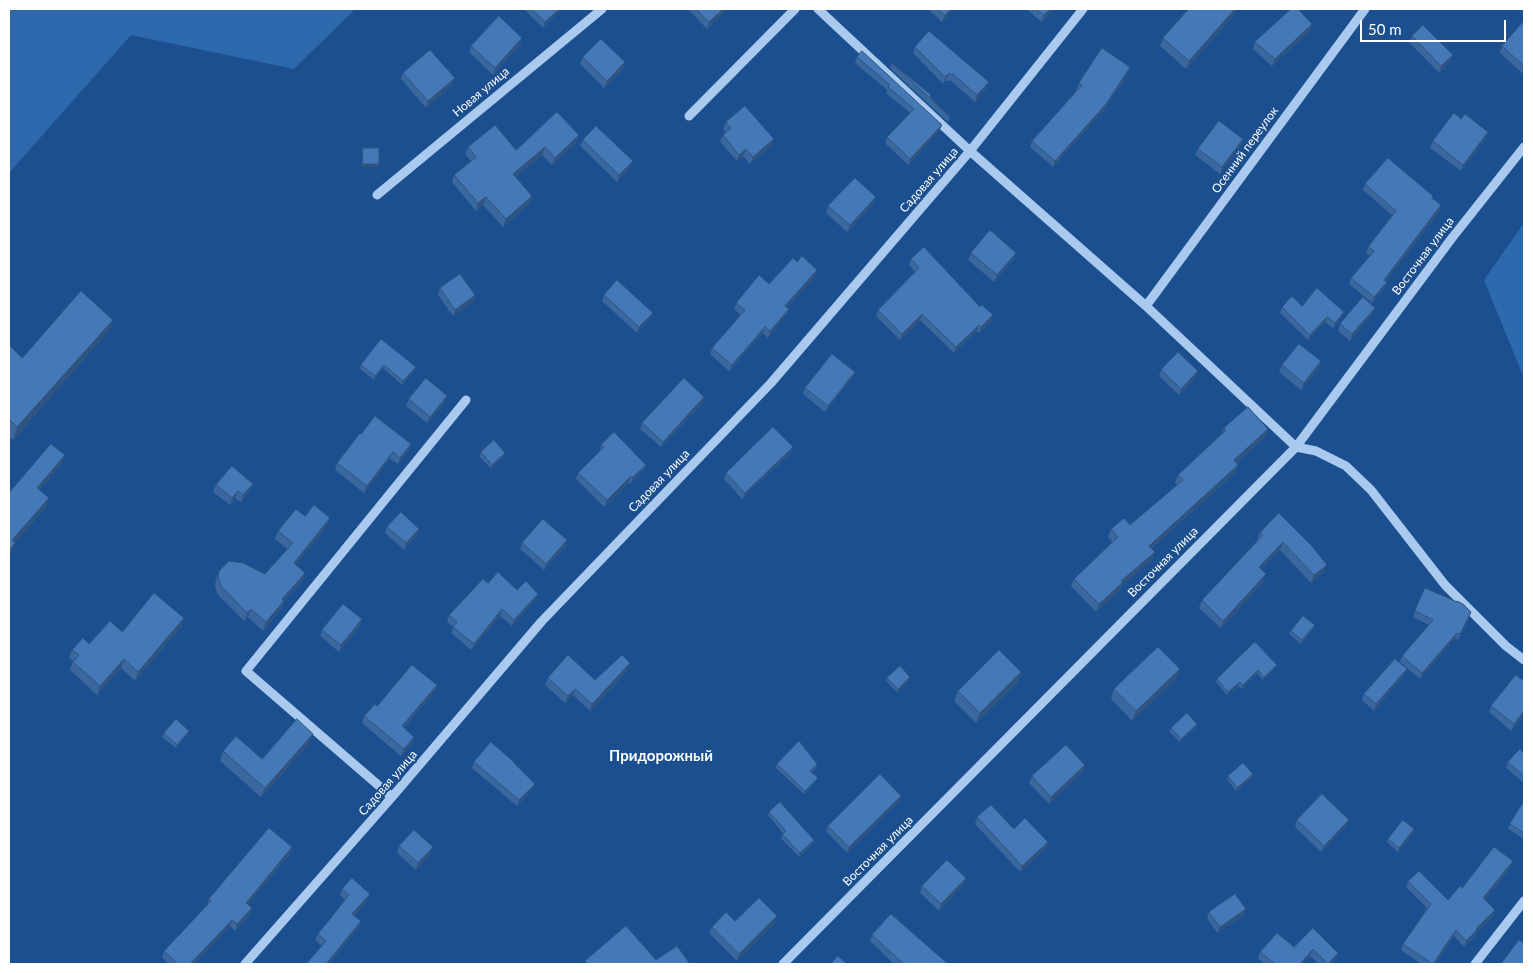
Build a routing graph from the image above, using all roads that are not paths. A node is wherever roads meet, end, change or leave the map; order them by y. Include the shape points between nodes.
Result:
1 (602, 9) edge
2 (795, 9) edge
3 (818, 9) edge
4 (1083, 9) edge
5 (1365, 9) edge
6 (689, 116) dead end
7 (1524, 147) edge
8 (970, 151) junction
9 (377, 195) dead end
10 (1146, 306) junction
11 (466, 400) dead end
12 (1296, 447) junction
13 (1524, 660) edge
14 (392, 797) junction
15 (1524, 901) edge
16 (245, 964) edge
17 (783, 964) edge
18 (1475, 964) edge

1 - 9 street, Новая улица
2 - 6 street
3 - 8 street
4 - 8 street, Садовая улица
5 - 10 street, Осенний переулок
7 - 12 street, Восточная улица
8 - 10 street
8 - 14 street, Садовая улица via 771,383 542,620
10 - 12 street
11 - 14 street via 246,672
12 - 13 street via 1316,451 1346,466 1371,490 1446,585
12 - 17 street, Восточная улица
14 - 16 street, Садовая улица
15 - 18 street

